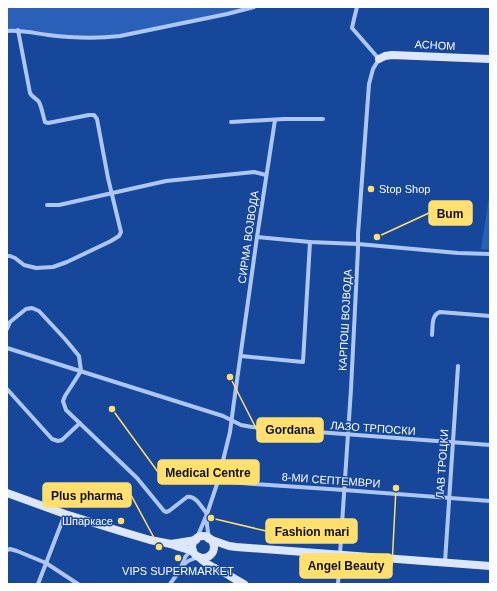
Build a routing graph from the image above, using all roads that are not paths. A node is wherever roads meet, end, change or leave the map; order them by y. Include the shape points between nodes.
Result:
1 (254, 7) edge
2 (357, 7) edge
3 (18, 30) junction
4 (7, 31) edge
5 (379, 59) junction
6 (490, 59) edge
7 (323, 119) dead end
8 (275, 120) junction
9 (231, 122) dead end
10 (266, 175) junction
11 (113, 193) junction
12 (47, 205) dead end
13 (257, 237) junction
14 (310, 242) junction
15 (358, 244) junction
16 (490, 254) edge
17 (7, 256) edge
18 (490, 316) edge
19 (7, 329) edge
20 (432, 335) dead end
21 (7, 348) edge
22 (240, 356) junction
23 (458, 366) dead end
24 (82, 371) junction
25 (7, 389) edge
26 (232, 421) junction
27 (80, 423) junction
28 (348, 435) junction
29 (453, 443) junction
30 (490, 445) edge
31 (218, 481) junction
32 (344, 490) junction
33 (7, 494) edge
34 (449, 498) junction
35 (490, 501) edge
36 (66, 514) junction
37 (207, 514) junction
38 (209, 538) junction
39 (196, 540) junction
40 (171, 544) junction
41 (229, 546) junction
42 (179, 547) junction
43 (7, 550) edge
44 (213, 551) junction
45 (196, 554) junction
46 (339, 554) junction
47 (184, 560) junction
48 (46, 563) junction
49 (444, 563) junction
50 (490, 566) edge
51 (181, 567) junction
52 (219, 570) junction
53 (38, 584) edge
54 (78, 584) edge
55 (170, 584) edge
56 (244, 584) edge
57 (338, 584) edge

1 - 3 street via 114,37 45,35
2 - 5 street via 352,28
3 - 4 street
3 - 11 street via 30,93 38,101 45,122 89,115 94,115 97,119
5 - 6 street, АСНОМ via 392,55
5 - 15 street, КАРПОШ ВОЈВОДА via 369,84
7 - 8 street
8 - 9 street
8 - 10 street, СИРМА ВОЈВОДА
10 - 11 street via 254,172 166,181
10 - 13 street, СИРМА ВОЈВОДА
11 - 12 street via 59,205
11 - 17 street via 121,232 111,241 53,267 36,268
13 - 14 street
13 - 22 street, СИРМА ВОЈВОДА
14 - 15 street
14 - 22 street via 303,362
15 - 16 street
15 - 28 street, КАРПОШ ВОЈВОДА
18 - 20 street via 440,312 434,316
19 - 24 street via 10,322 26,309 39,311 79,356
21 - 24 street, ЛАЗО ТРПОСКИ
22 - 26 street, СИРМА ВОЈВОДА
23 - 29 street, ЛАВ ТРОЦКИ
24 - 26 street, ЛАЗО ТРПОСКИ
24 - 27 street via 63,401 66,410
25 - 27 street via 52,439 62,440
26 - 28 street, ЛАЗО ТРПОСКИ via 252,427
26 - 31 street, СИРМА ВОЈВОДА
27 - 37 street via 137,478 164,511 169,511 190,496
28 - 29 street, ЛАЗО ТРПОСКИ
28 - 32 street, КАРПОШ ВОЈВОДА
29 - 30 street, ЛАЗО ТРПОСКИ
29 - 34 street, ЛАВ ТРОЦКИ
31 - 32 street, 8-МИ СЕПТЕМВРИ
31 - 37 street, СИРМА ВОЈВОДА
32 - 34 street, 8-МИ СЕПТЕМВРИ
32 - 46 street, КАРПОШ ВОЈВОДА
33 - 36 street
34 - 35 street, 8-МИ СЕПТЕМВРИ
34 - 49 street, ЛАВ ТРОЦКИ
36 - 40 street
36 - 48 street
37 - 38 street
37 - 39 street, СИРМА ВОЈВОДА
38 - 39 street
38 - 41 street
38 - 44 street via 213,544
39 - 40 street
39 - 45 street via 193,545
40 - 42 street
41 - 44 street
41 - 46 street
42 - 45 street
42 - 47 street
43 - 48 street via 17,551
44 - 45 street via 205,558
44 - 52 street via 214,564
45 - 47 street via 188,553
45 - 51 street
45 - 52 street via 205,563
46 - 49 street
46 - 57 street, КАРПОШ ВОЈВОДА
47 - 51 street
48 - 53 street
48 - 54 street
49 - 50 street
51 - 55 street
52 - 56 street

